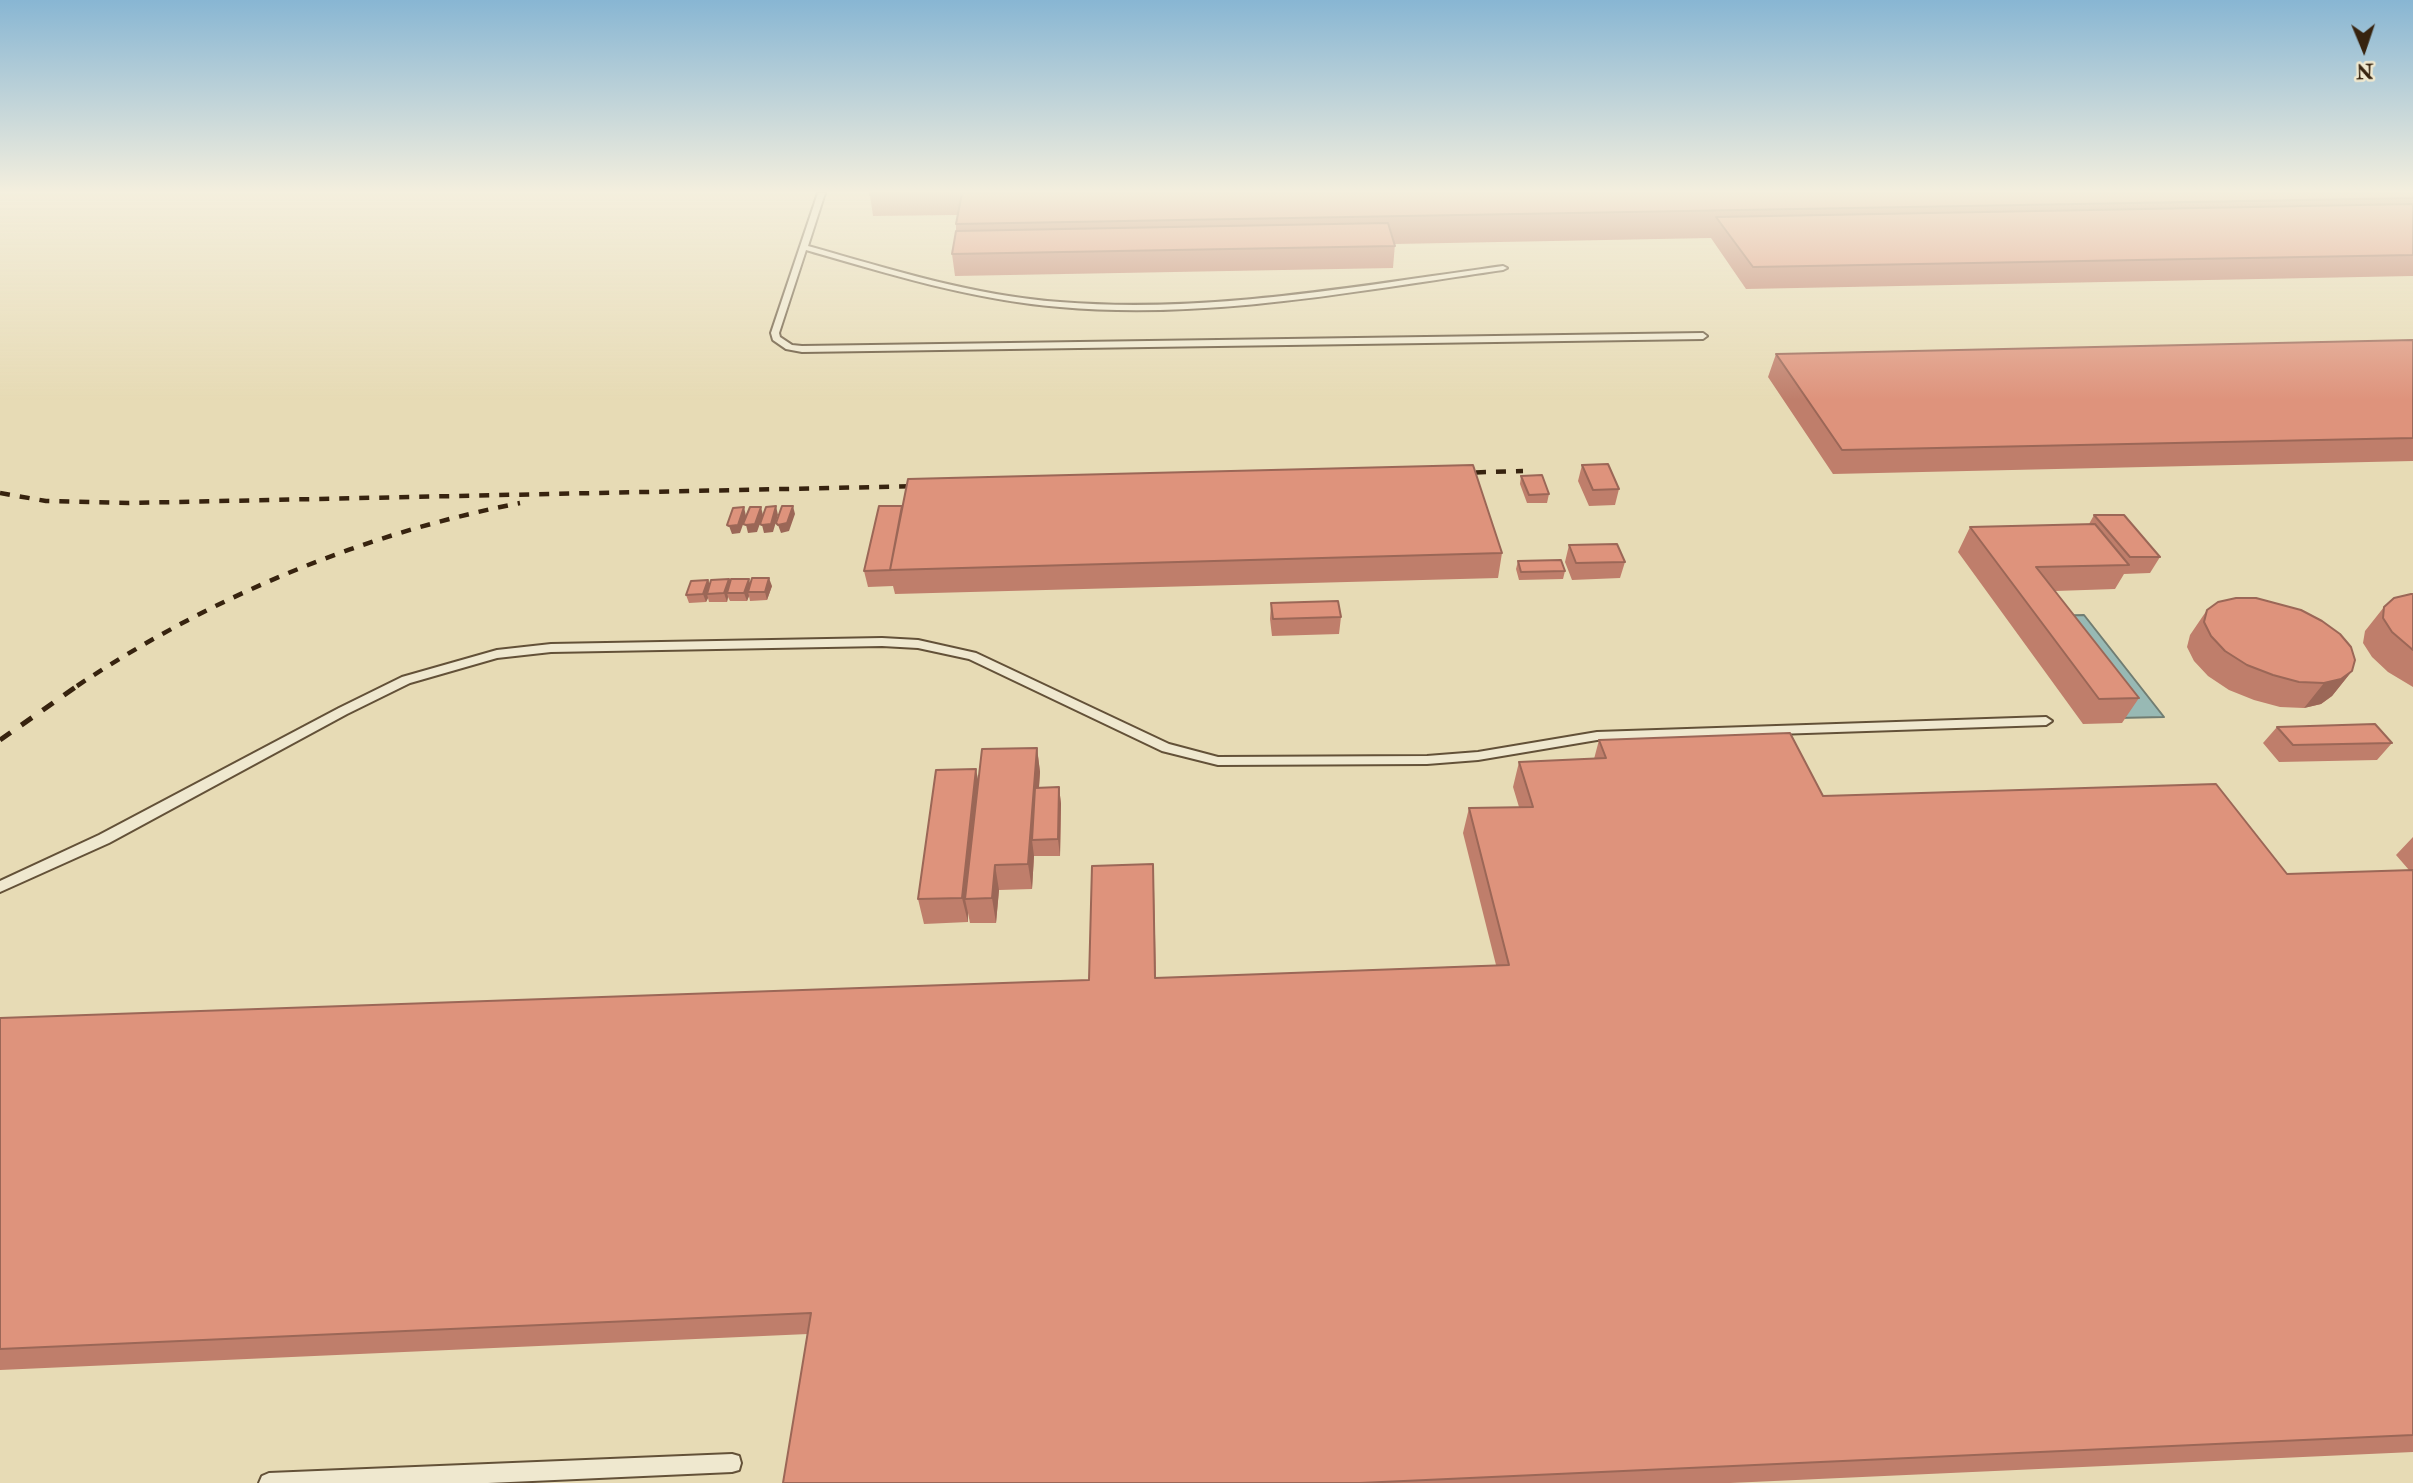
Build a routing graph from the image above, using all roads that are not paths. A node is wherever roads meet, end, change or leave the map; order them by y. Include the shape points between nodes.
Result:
1 (799, 262) edge
2 (861, 262) edge
3 (1503, 268) dead end
4 (1703, 335) dead end
5 (2046, 721) dead end
6 (0, 887) edge
7 (732, 1463) dead end
8 (269, 1483) edge

1 - 4 lane via 775,332 781,343 802,349
2 - 3 lane via 957,288 1094,307 1219,304
5 - 6 lane via 1597,736 1427,760 1218,761 1166,748 972,656 946,649 882,642 551,648 497,654 406,680 104,839
7 - 8 lane

